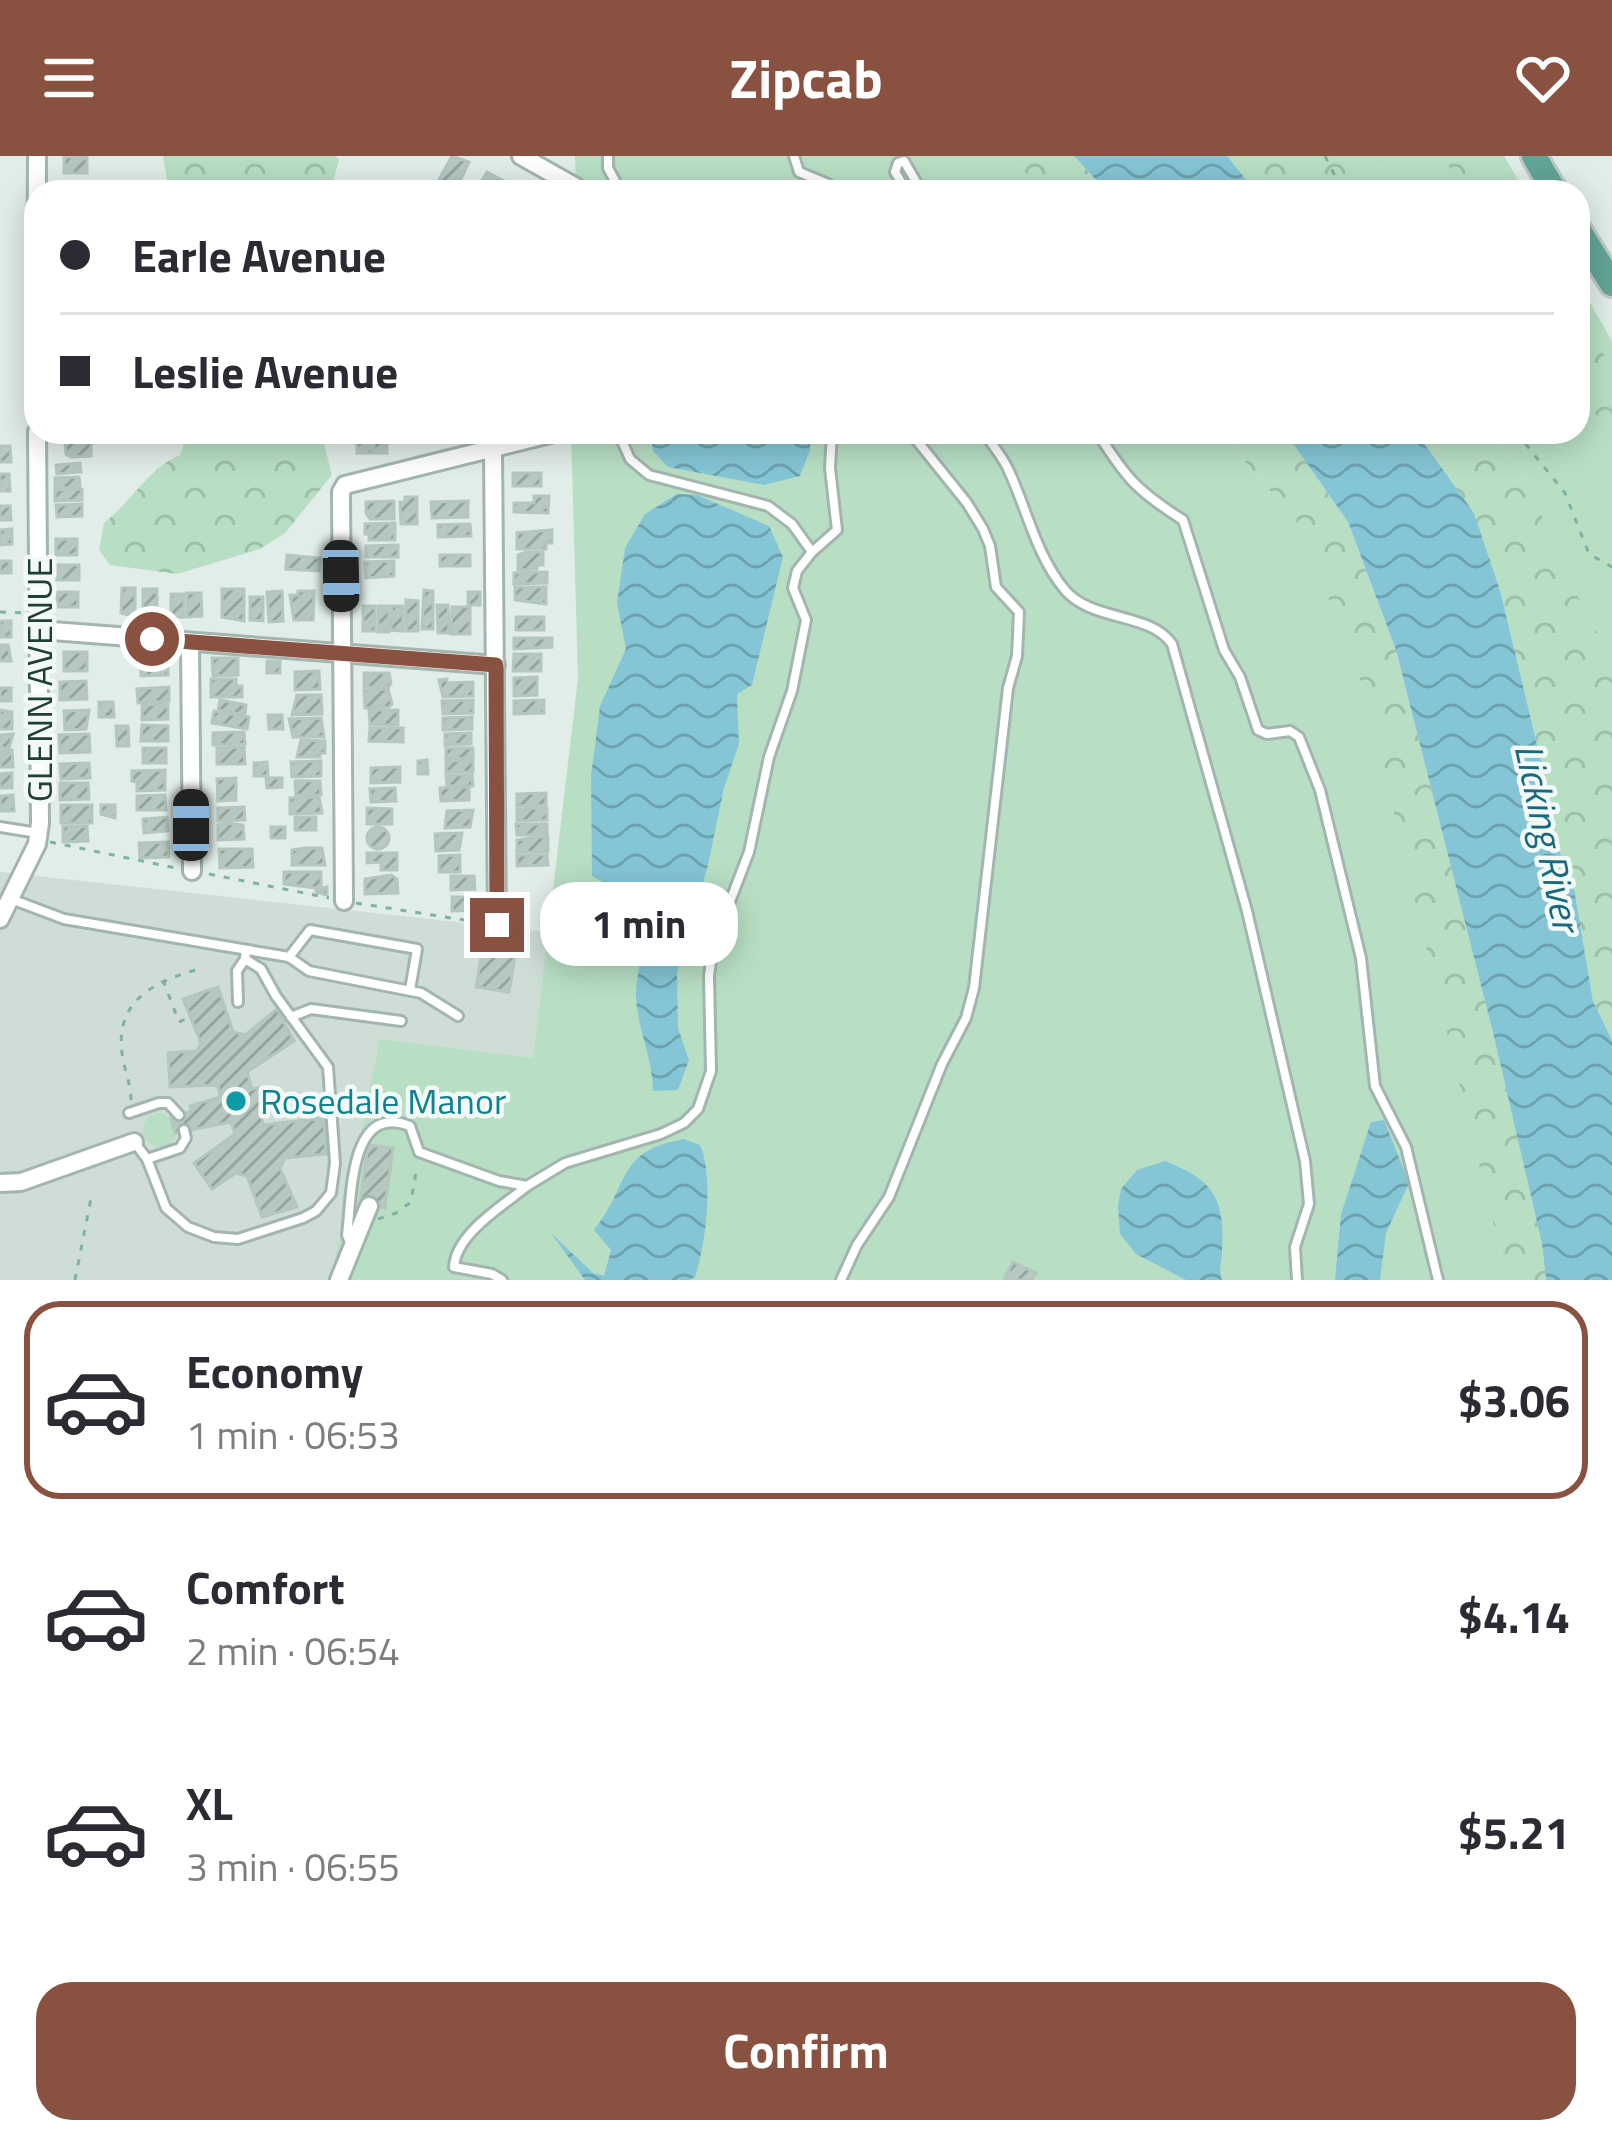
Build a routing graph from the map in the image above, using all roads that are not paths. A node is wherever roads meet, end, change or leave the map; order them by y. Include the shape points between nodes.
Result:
1 (521, 156) edge
2 (794, 156) edge
3 (564, 180) edge
4 (818, 180) edge
5 (900, 180) edge
6 (915, 180) edge
7 (1590, 248) edge
8 (1612, 284) edge
9 (37, 444) edge
10 (509, 444) edge
11 (624, 444) edge
12 (832, 444) edge
13 (919, 444) edge
14 (992, 444) edge
15 (1105, 444) edge
16 (493, 448) junction
17 (812, 551) junction
18 (39, 629) junction
19 (190, 642) junction
20 (343, 654) junction
21 (496, 665) junction
22 (0, 827) edge
23 (39, 834) junction
24 (192, 871) road end
25 (5, 896) edge
26 (344, 901) road end
27 (0, 920) edge
28 (492, 924) road end
29 (246, 954) junction
30 (289, 957) junction
31 (410, 989) junction
32 (238, 1002) dead end
33 (458, 1016) dead end
34 (292, 1017) junction
35 (400, 1021) dead end
36 (129, 1113) road end
37 (179, 1115) dead end
38 (184, 1130) dead end
39 (134, 1142) joint
40 (147, 1159) junction
41 (0, 1183) edge
42 (527, 1186) junction
43 (367, 1211) road end
44 (352, 1246) junction
45 (339, 1280) edge
46 (502, 1280) edge
47 (841, 1280) edge
48 (1297, 1280) edge
49 (1438, 1280) edge

1 - 3 street
2 - 4 lane via 799,172
5 - 6 lane via 895,172 904,161
7 - 8 main road
9 - 18 street, GLENN AVENUE
10 - 16 street
11 - 17 lane via 649,475 768,506
12 - 17 lane via 837,530
13 - 47 lane via 983,530 996,587 1019,612 1020,632 966,1018 889,1197
14 - 48 lane via 1064,589 1172,644 1247,911 1305,1161 1309,1204 1295,1247
15 - 49 lane via 1148,499 1183,520 1258,730 1299,736 1361,958 1375,1086 1406,1147
16 - 20 street via 345,485
16 - 21 street
17 - 42 lane via 793,588 806,620 792,691 749,852 713,946 708,1088 683,1124 565,1163
18 - 19 street
18 - 23 street, GLENN AVENUE
19 - 20 street
19 - 24 street
20 - 21 street
20 - 26 street
21 - 28 street
22 - 23 lane
23 - 25 street, GLENN AVENUE
25 - 27 street, GLENN AVENUE
25 - 29 lane via 64,919
29 - 30 lane
29 - 32 lane via 237,970
29 - 34 lane
30 - 31 lane via 308,971
30 - 31 lane via 310,930 417,949
31 - 33 lane
34 - 35 lane via 310,1010
34 - 40 lane via 332,1082 334,1183 326,1202 303,1218 226,1240 188,1227 166,1208
36 - 37 lane via 159,1102
38 - 40 lane via 180,1148
39 - 40 lane
39 - 41 street
42 - 44 lane via 419,1152 410,1126 376,1124 364,1138 347,1235
42 - 46 lane via 455,1252 454,1267
43 - 44 street
44 - 45 street

